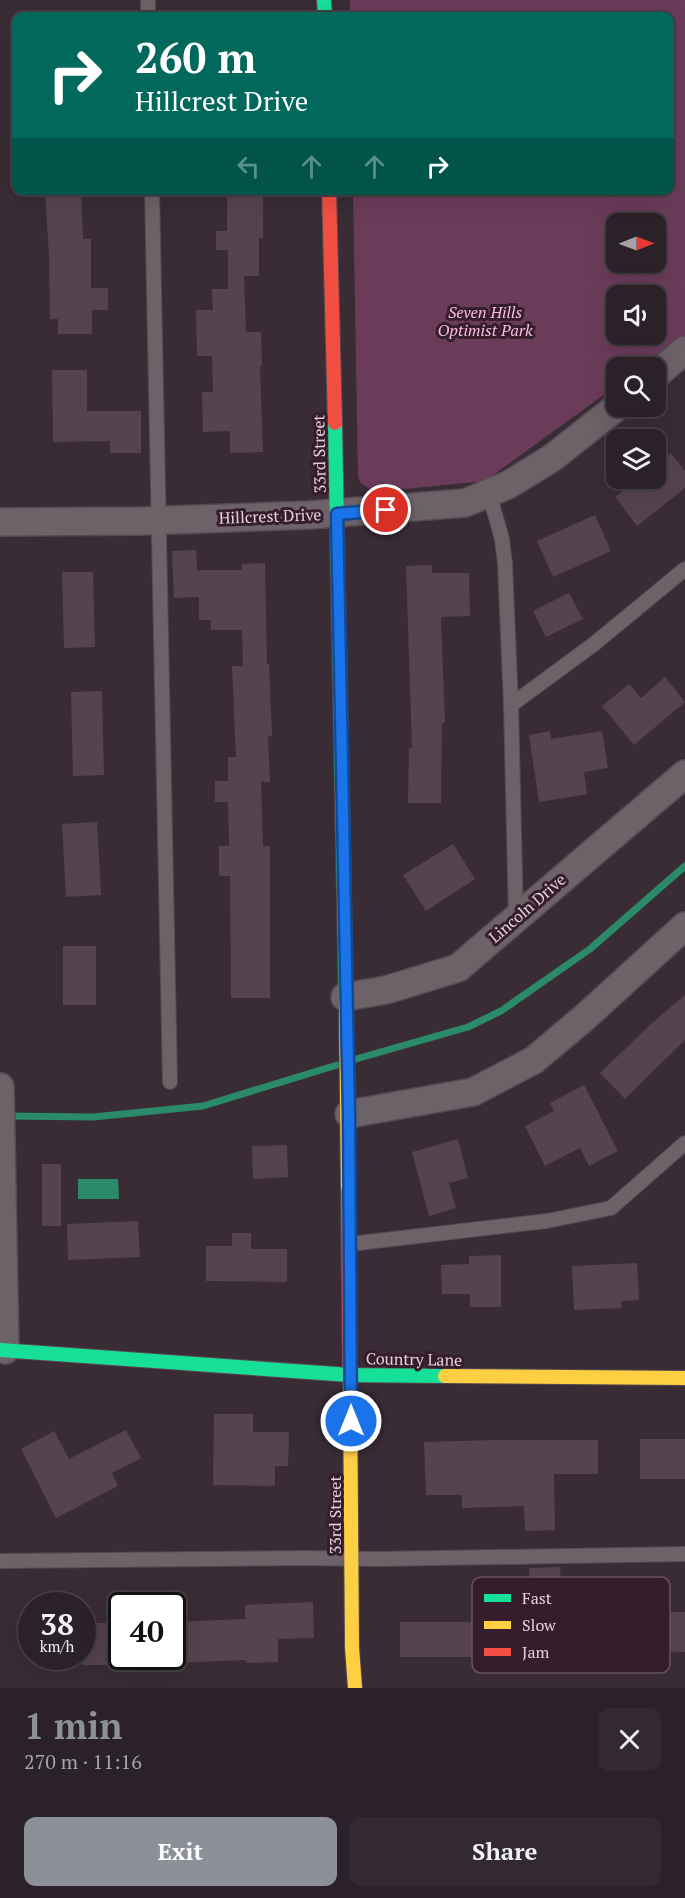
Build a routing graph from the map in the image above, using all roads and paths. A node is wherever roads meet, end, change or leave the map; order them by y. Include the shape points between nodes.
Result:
1 (152, 195) edge
2 (329, 195) edge
3 (685, 350) edge
4 (666, 366) edge
5 (606, 415) edge
6 (489, 493) junction
7 (337, 514) junction
8 (158, 520) junction
9 (0, 522) edge
10 (685, 569) edge
11 (511, 705) junction
12 (685, 774) edge
13 (516, 918) junction
14 (685, 926) edge
15 (345, 997) junction
16 (170, 1082) dead end
17 (0, 1088) edge
18 (348, 1102) junction
19 (685, 1143) edge
20 (1, 1144) edge
21 (350, 1244) junction
22 (3, 1350) edge
23 (351, 1375) junction
24 (685, 1378) edge
25 (685, 1554) edge
26 (352, 1558) junction
27 (0, 1561) edge
28 (355, 1688) edge

1 - 8 lane
2 - 7 street, 33rd Street
3 - 4 street
5 - 6 street, Hillcrest Drive via 552,458
6 - 7 street, Hillcrest Drive via 465,503
6 - 11 lane via 505,564
7 - 8 street, Hillcrest Drive
7 - 15 street, 33rd Street
8 - 9 street, Hillcrest Drive
8 - 16 lane
10 - 11 lane via 594,645
11 - 13 lane
12 - 13 street, Lincoln Drive
13 - 15 street, Lincoln Drive via 458,968 386,990
14 - 18 street via 534,1060 473,1092
15 - 18 street, 33rd Street
17 - 20 street
18 - 21 street, 33rd Street
19 - 21 lane via 611,1208 547,1221
20 - 22 street
21 - 23 street, 33rd Street
22 - 23 street, Country Lane
23 - 24 street, Country Lane
23 - 26 street, 33rd Street
25 - 26 lane
26 - 27 lane
26 - 28 street, 33rd Street

